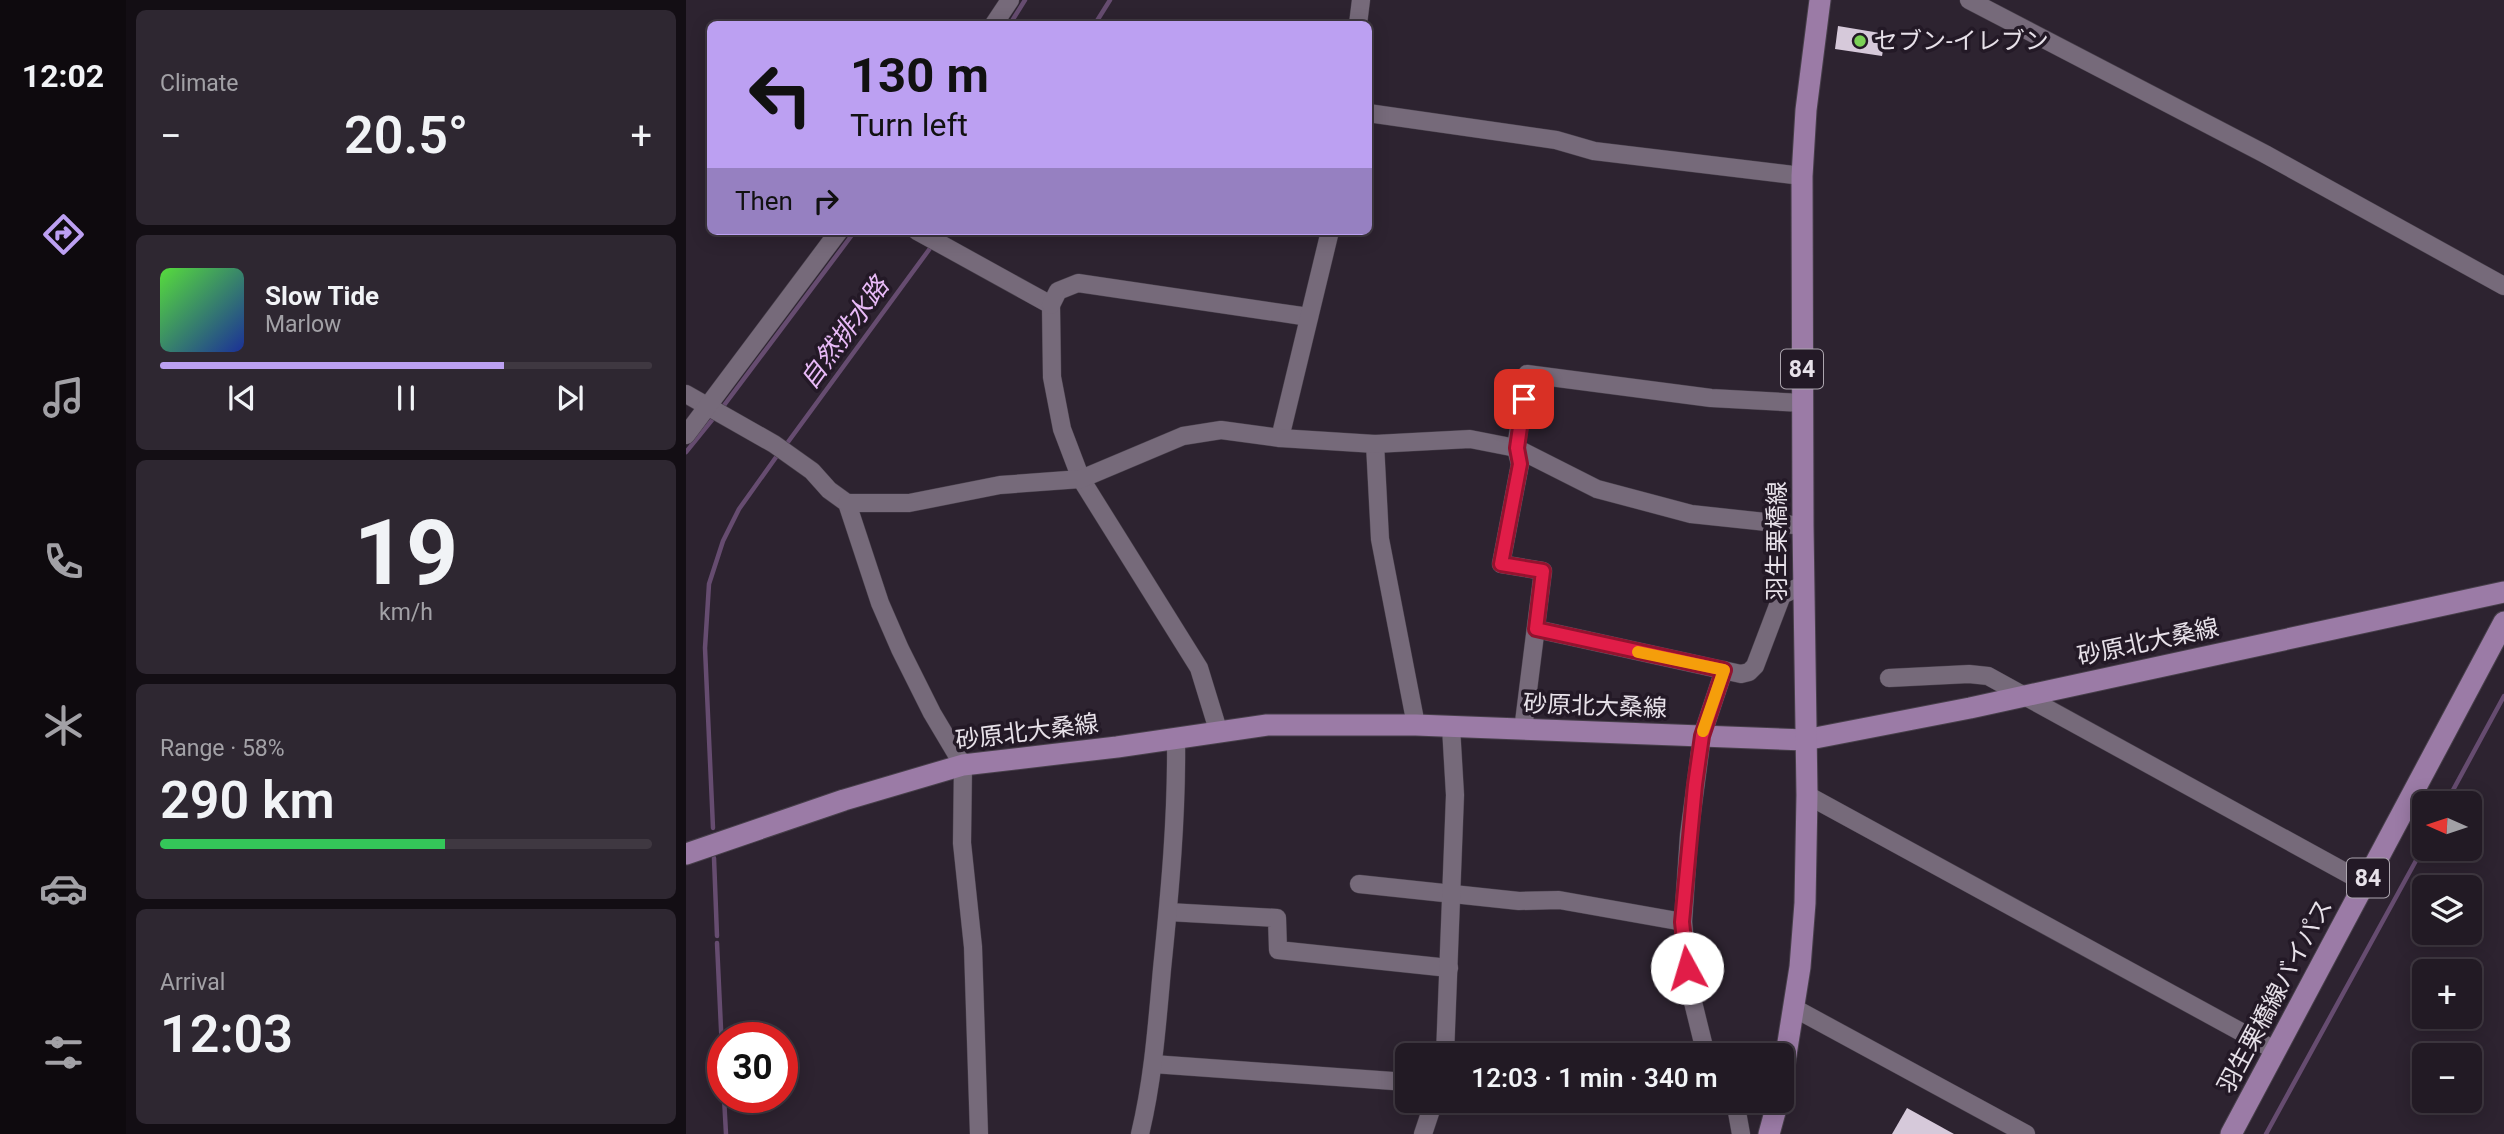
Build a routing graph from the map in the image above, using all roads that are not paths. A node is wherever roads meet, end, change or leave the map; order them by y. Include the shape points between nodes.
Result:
1 (1010, 0) edge
2 (1361, 0) edge
3 (1820, 0) edge
4 (1969, 0) edge
5 (995, 21) edge
6 (1358, 21) edge
7 (1372, 114) edge
8 (1802, 176) junction
9 (836, 235) edge
10 (925, 235) edge
11 (1329, 235) edge
12 (2504, 286) edge
13 (1051, 305) junction
14 (1309, 317) junction
15 (686, 394) edge
16 (1802, 403) junction
17 (707, 406) junction
18 (686, 435) edge
19 (1280, 438) junction
20 (1375, 444) junction
21 (1517, 448) junction
22 (1081, 479) junction
23 (846, 503) junction
24 (1803, 526) junction
25 (1803, 585) junction
26 (2504, 592) edge
27 (2504, 622) edge
28 (1536, 629) junction
29 (1724, 670) junction
30 (1889, 678) dead end
31 (2022, 697) junction
32 (1416, 725) junction
33 (1451, 727) junction
34 (1219, 730) junction
35 (1523, 730) junction
36 (1702, 736) junction
37 (1175, 738) junction
38 (1805, 740) junction
39 (963, 765) junction
40 (1807, 795) junction
41 (693, 851) edge
42 (2365, 883) junction
43 (1360, 884) dead end
44 (1452, 893) junction
45 (1168, 912) junction
46 (1682, 922) junction
47 (1449, 968) junction
48 (1794, 1009) junction
49 (1446, 1043) edge
50 (1703, 1043) edge
51 (1788, 1043) edge
52 (2276, 1051) junction
53 (1153, 1064) junction
54 (1395, 1081) edge
55 (1430, 1113) edge
56 (1737, 1113) edge
57 (1775, 1113) edge
58 (979, 1134) edge
59 (1140, 1134) edge
60 (1423, 1134) edge
61 (1741, 1134) edge
62 (1769, 1134) edge
63 (2026, 1134) edge
64 (2231, 1134) edge

1 - 5 street
2 - 6 street
3 - 8 main road, 羽生栗橋線 / 84
4 - 12 street via 2265,154
7 - 8 street via 1556,140 1594,151
8 - 16 main road, 羽生栗橋線 / 84
9 - 17 street
10 - 13 street
11 - 14 street
13 - 14 street via 1058,291 1078,283
13 - 22 street via 1052,377 1062,429
14 - 19 street
15 - 17 street
16 - 21 street via 1711,398 1527,374
16 - 24 main road, 羽生栗橋線 / 84
17 - 18 street
17 - 23 street via 774,444
19 - 20 street
19 - 22 street via 1221,430 1183,436
20 - 21 street via 1470,439
20 - 32 street via 1380,539
21 - 24 street via 1597,489 1691,514
21 - 28 street via 1520,464 1501,564 1543,571
22 - 23 street via 1000,485 909,503
22 - 34 street via 1199,668
23 - 39 street via 900,649
24 - 25 main road, 羽生栗橋線 / 84
25 - 29 street via 1783,595 1755,666 1741,674
25 - 38 main road, 羽生栗橋線 / 84
26 - 31 main road, 砂原北大桑線
27 - 42 main road, 羽生栗橋線バイパス / 84
28 - 29 street
28 - 35 street
29 - 36 street
30 - 31 street via 1988,676
31 - 38 main road, 砂原北大桑線
31 - 42 street
32 - 33 main road, 砂原北大桑線
32 - 34 main road, 砂原北大桑線 via 1267,725
33 - 35 main road, 砂原北大桑線
33 - 44 street via 1455,795
34 - 37 main road, 砂原北大桑線
35 - 36 main road, 砂原北大桑線
36 - 38 main road, 砂原北大桑線
36 - 46 street
37 - 39 main road, 砂原北大桑線
37 - 45 street via 1177,807
38 - 40 main road, 羽生栗橋線 / 84
39 - 41 main road, 砂原北大桑線
39 - 58 street via 962,843 973,947
40 - 48 main road, 羽生栗橋線 / 84 via 1805,903
40 - 52 street
42 - 52 main road, 羽生栗橋線バイパス / 84
43 - 44 street
44 - 46 street via 1518,901 1559,900
44 - 47 street
45 - 47 street via 1278,918 1279,950
45 - 53 street
46 - 50 street via 1690,990
47 - 49 street
48 - 51 main road, 羽生栗橋線 / 84
48 - 63 street
52 - 64 main road, 羽生栗橋線バイパス / 84
53 - 54 street
53 - 59 street
55 - 60 street
56 - 61 street
57 - 62 main road

